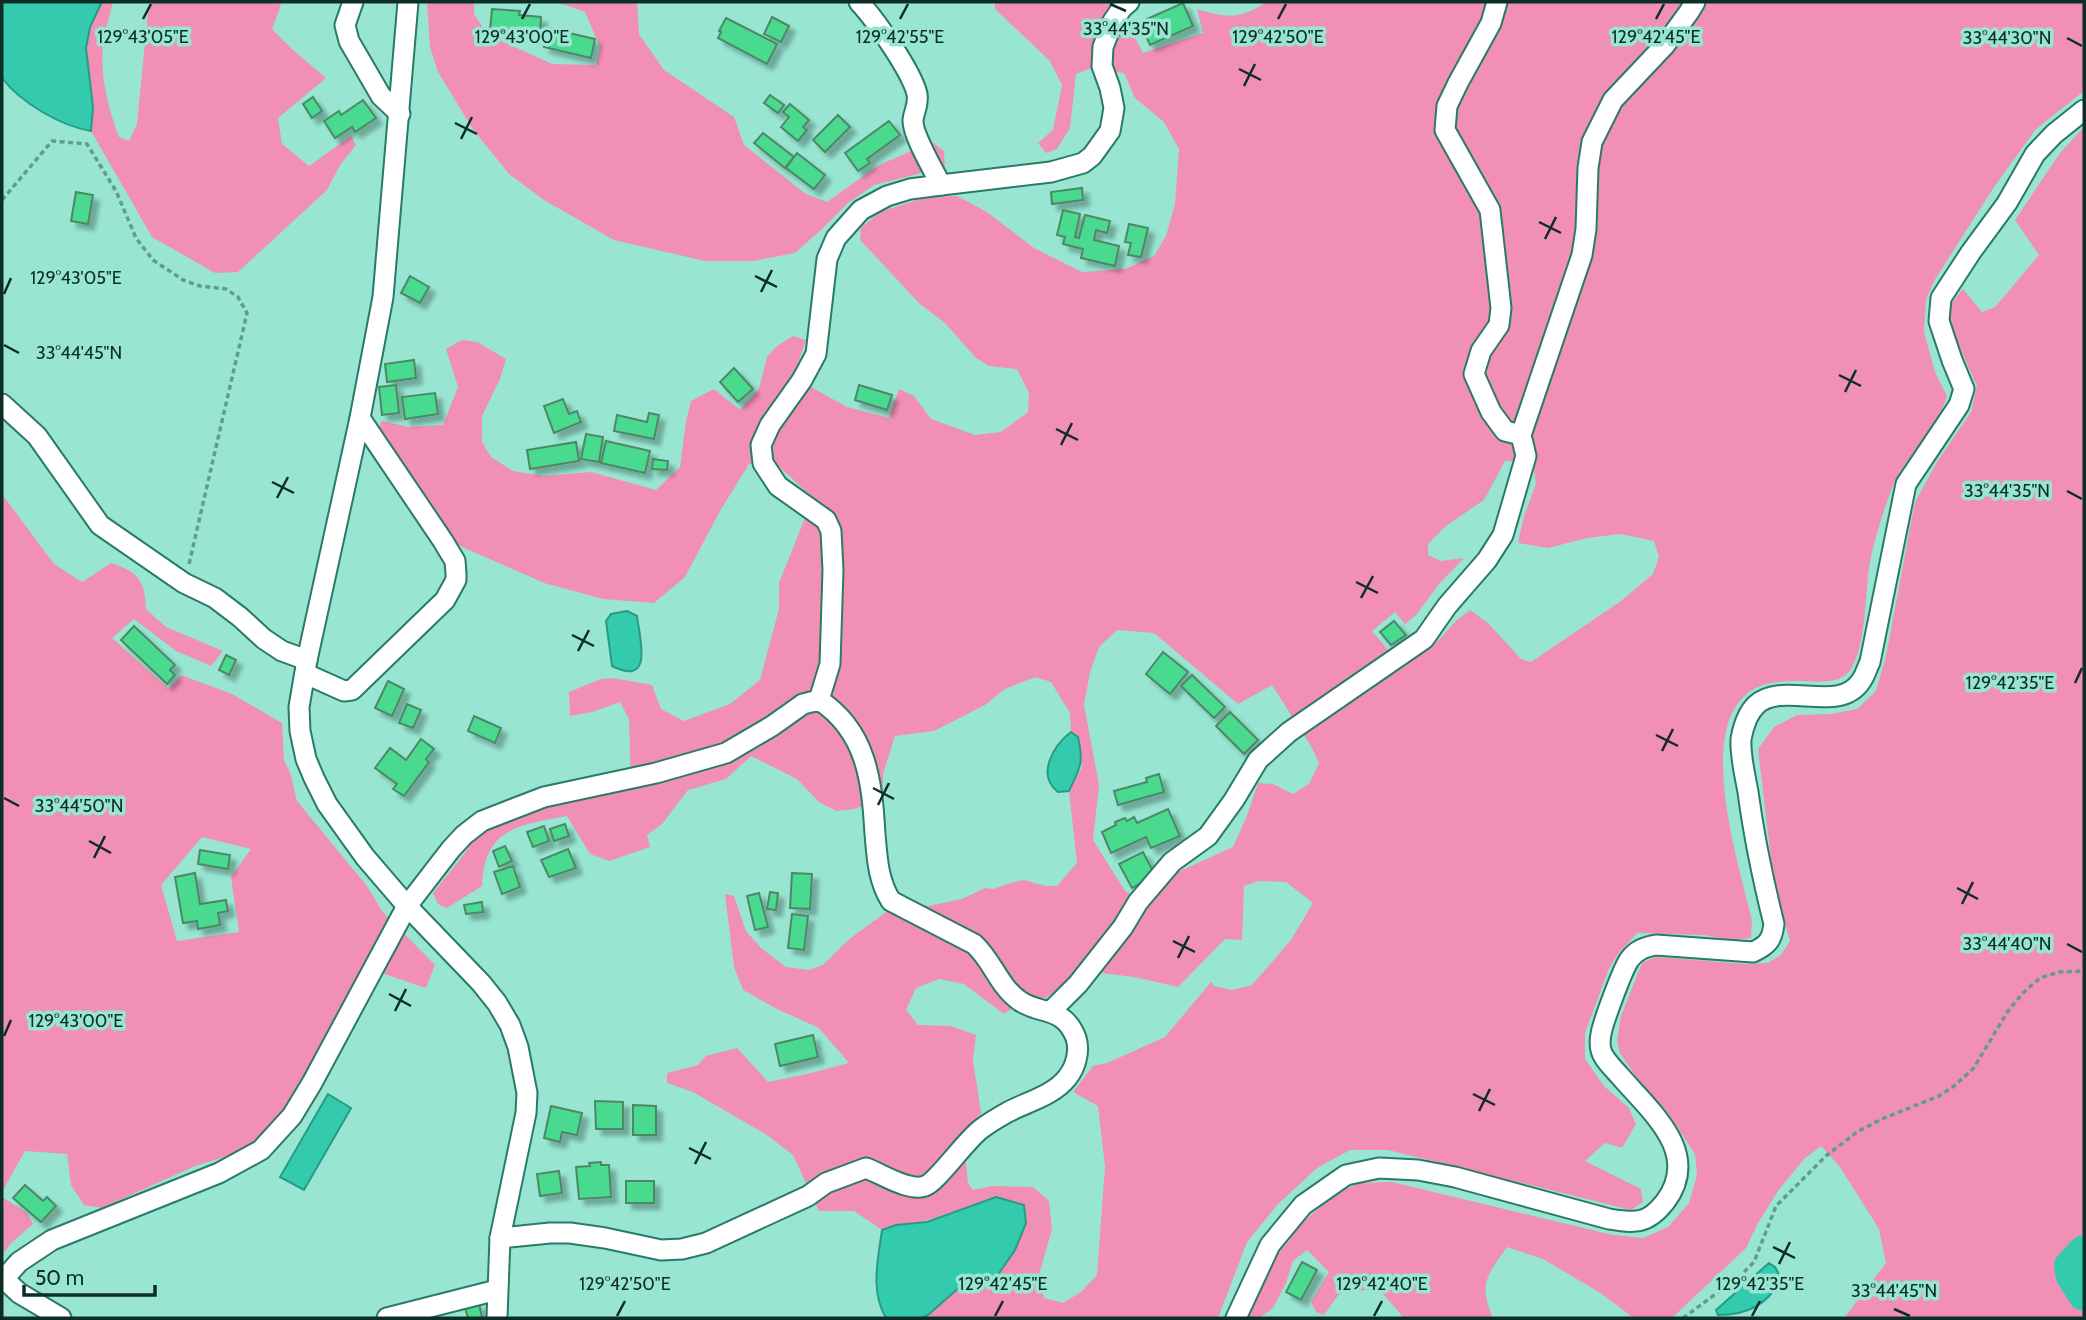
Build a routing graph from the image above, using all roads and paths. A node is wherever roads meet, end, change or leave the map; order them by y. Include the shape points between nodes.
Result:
1 (353, 2) edge
2 (408, 2) edge
3 (859, 2) edge
4 (1129, 2) edge
5 (1497, 2) edge
6 (1695, 2) edge
7 (2084, 110) edge
8 (400, 114) junction
9 (941, 184) junction
10 (2, 200) edge
11 (2, 404) edge
12 (360, 418) junction
13 (1521, 435) junction
14 (184, 583) junction
15 (306, 667) junction
16 (819, 700) junction
17 (407, 906) junction
18 (2084, 971) edge
19 (1051, 1011) junction
20 (500, 1238) junction
21 (3, 1280) edge
22 (497, 1290) junction
23 (61, 1318) edge
24 (387, 1318) edge
25 (497, 1318) edge
26 (1236, 1318) edge
27 (1683, 1318) edge

1 - 8 street via 345,25 349,41 381,96
2 - 8 street
3 - 9 street via 912,78 917,95 914,130
4 - 9 street via 1103,47 1102,66 1114,108 1110,131 1092,156 1051,172
5 - 13 street via 1492,23 1447,106 1445,130 1490,210 1501,308 1499,325 1474,374 1504,430
6 - 13 street via 1665,45 1613,100 1592,142 1582,255
7 - 26 street via 2035,154 1941,298 1939,321 1964,389 1959,405 1906,484 1870,662 1861,683 1829,698 1784,695 1767,699 1743,725 1744,769 1773,937 1767,946 1753,952 1656,945 1642,948 1630,959 1604,1023 1601,1052 1676,1149 1676,1182 1669,1196 1656,1214 1635,1223 1418,1170 1379,1168 1346,1175 1303,1205 1270,1245
8 - 12 street via 383,297
9 - 16 street via 878,201 861,210 836,238 827,259 816,354 761,445 763,463 778,486 826,520 831,531 830,664
10 - 14 path via 52,141 87,144 153,260 183,280 226,289 238,297 247,313
11 - 14 street via 37,436 100,526
12 - 15 street
12 - 15 street via 455,561 456,580 445,600 352,690 344,691
13 - 19 street via 1526,456 1503,535 1424,639 1289,732 1258,760 1208,836 1172,862 1078,984
14 - 15 street via 215,598
15 - 17 street via 300,731 314,778 365,857
16 - 17 street via 803,704 726,753 544,797 482,821 451,849
16 - 19 street via 835,710 856,739 867,765 877,863 891,901 974,944 1005,989 1023,1003
17 - 20 street via 489,993 518,1047 526,1113
17 - 21 street via 312,1083 292,1116 261,1150 219,1173 52,1240 19,1262
18 - 27 path via 2040,978 2008,1012 1973,1069 1954,1086 1857,1132 1826,1156 1776,1206 1754,1262
19 - 20 street via 1068,1024 1076,1039 1078,1052 1066,1080 978,1131 929,1185 916,1188 866,1168 706,1243 682,1249 661,1250 570,1233
20 - 22 street
21 - 23 street
22 - 24 street
22 - 25 street

